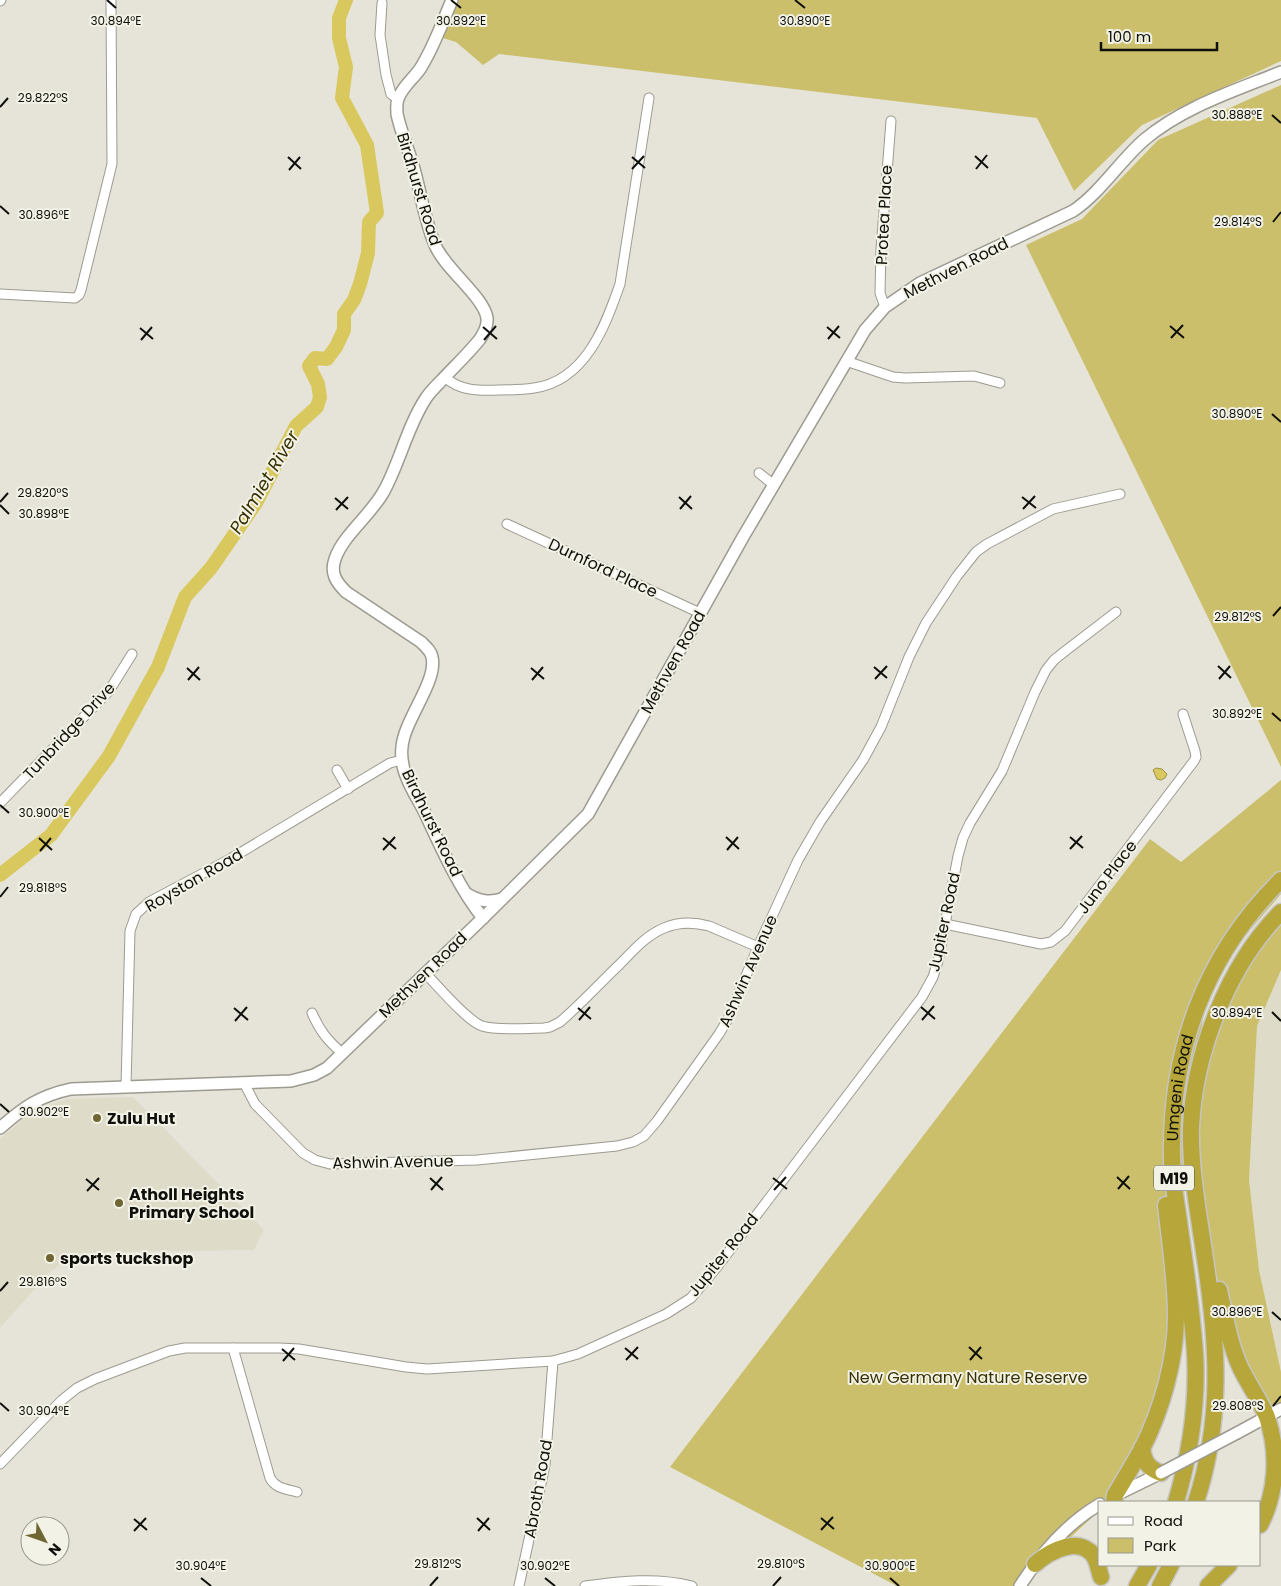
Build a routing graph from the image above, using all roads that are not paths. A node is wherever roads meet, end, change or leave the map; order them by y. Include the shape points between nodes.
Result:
1 (111, 0) edge
2 (452, 0) edge
3 (382, 3) dead end
4 (1281, 72) edge
5 (649, 98) dead end
6 (398, 99) junction
7 (891, 121) dead end
8 (0, 294) edge
9 (885, 307) junction
10 (846, 361) junction
11 (445, 377) junction
12 (1000, 383) dead end
13 (759, 473) dead end
14 (774, 485) junction
15 (1120, 494) dead end
16 (507, 524) dead end
17 (1116, 612) dead end
18 (700, 613) junction
19 (132, 654) dead end
20 (1183, 714) dead end
21 (402, 760) junction
22 (337, 770) dead end
23 (348, 789) junction
24 (0, 804) edge
25 (1281, 880) edge
26 (466, 893) junction
27 (503, 898) junction
28 (1281, 912) edge
29 (483, 918) junction
30 (945, 924) junction
31 (758, 947) junction
32 (425, 973) junction
33 (1207, 981) junction
34 (312, 1013) dead end
35 (342, 1053) junction
36 (244, 1083) junction
37 (126, 1086) junction
38 (0, 1128) edge
39 (1191, 1128) junction
40 (233, 1348) junction
41 (553, 1361) junction
42 (1274, 1413) edge
43 (1142, 1448) junction
44 (0, 1464) edge
45 (1161, 1473) junction
46 (297, 1492) dead end
47 (1111, 1500) edge
48 (1176, 1501) edge
49 (1196, 1501) edge
50 (1098, 1505) edge
51 (1261, 1522) edge
52 (1035, 1564) junction
53 (1148, 1566) edge
54 (1170, 1566) edge
55 (1229, 1566) edge
56 (1100, 1576) edge
57 (666, 1584) edge
58 (519, 1586) edge
59 (585, 1586) edge
60 (692, 1586) edge
61 (1020, 1586) edge
62 (1137, 1586) edge
63 (1160, 1586) edge
64 (1208, 1586) edge

1 - 8 street via 112,164 81,290 75,298
2 - 6 street via 432,49
3 - 6 street, Birdhurst Road via 380,35 385,67 391,94
4 - 9 street, Methven Road via 1184,112 1132,151 1073,211 920,283
5 - 11 street via 620,284 590,351 560,380 535,388 463,389
6 - 11 street, Birdhurst Road via 399,121 434,243 445,263 483,306 487,318 480,340
7 - 9 street, Protea Place via 881,249 880,293
9 - 10 street, Methven Road via 864,330
10 - 12 street via 905,378 974,376
10 - 14 street, Methven Road
11 - 21 street, Birdhurst Road via 418,413 384,491 340,547 334,560 334,577 342,588 421,642 432,658 430,677 403,739
13 - 14 street
14 - 18 street, Methven Road
15 - 31 street, Ashwin Avenue via 1053,509 976,552 926,623 881,727 798,860
16 - 18 street, Durnford Place
17 - 30 street, Jupiter Road via 1054,660 1046,670 1002,771 963,838
18 - 27 street, Methven Road via 588,814
19 - 24 street, Tunbridge Drive via 109,690
20 - 30 street, Juno Place via 1195,751 1194,761 1065,931 1050,942 1041,944
21 - 23 street, Royston Road
21 - 26 street, Birdhurst Road via 404,771
22 - 23 street
23 - 37 street, Royston Road via 230,859 149,902 136,914 130,931
25 - 33 highway, Umgeni Road / M19 via 1244,922
26 - 27 street via 483,901
26 - 29 street, Birdhurst Road
27 - 29 street, Methven Road
28 - 39 highway, Umgeni Road / M19 via 1242,963 1225,994 1201,1062
29 - 32 street, Methven Road
30 - 41 street, Jupiter Road via 933,978 922,997 698,1290 666,1314 578,1354
31 - 32 street via 702,924 665,928 644,940 566,1018 550,1027 493,1028 480,1025 470,1019
31 - 36 street, Ashwin Avenue via 719,1034 651,1129 634,1142 477,1160 330,1164 303,1153 255,1104
32 - 35 street, Methven Road
33 - 43 highway via 1186,1021 1165,1102 1162,1155 1176,1298 1175,1331 1162,1398
33 - 48 highway, Umgeni Road / M19 via 1192,1017 1184,1049 1176,1082 1173,1118 1172,1158 1192,1322 1196,1385 1189,1450
34 - 35 street via 320,1030
35 - 36 street, Methven Road via 321,1072 306,1078
36 - 37 street, Methven Road
37 - 38 street, Methven Road via 71,1089 50,1094 29,1104
39 - 42 highway via 1199,1192 1232,1346 1240,1368
39 - 49 highway, Umgeni Road / M19 via 1192,1163 1216,1364 1211,1441
40 - 41 street, Jupiter Road via 299,1349 427,1369
40 - 44 street, Jupiter Road via 169,1351 83,1384 62,1400
40 - 46 street via 270,1478 274,1484
41 - 58 street, Abroth Road via 545,1465
42 - 45 street, bridge
42 - 51 highway via 1275,1474
43 - 45 highway via 1145,1463
43 - 47 highway
45 - 47 street
50 - 52 street via 1062,1533
52 - 56 highway via 1054,1550 1078,1547 1093,1556
52 - 61 street
53 - 62 highway
54 - 63 highway
55 - 64 highway
57 - 59 street via 625,1580
57 - 60 street

